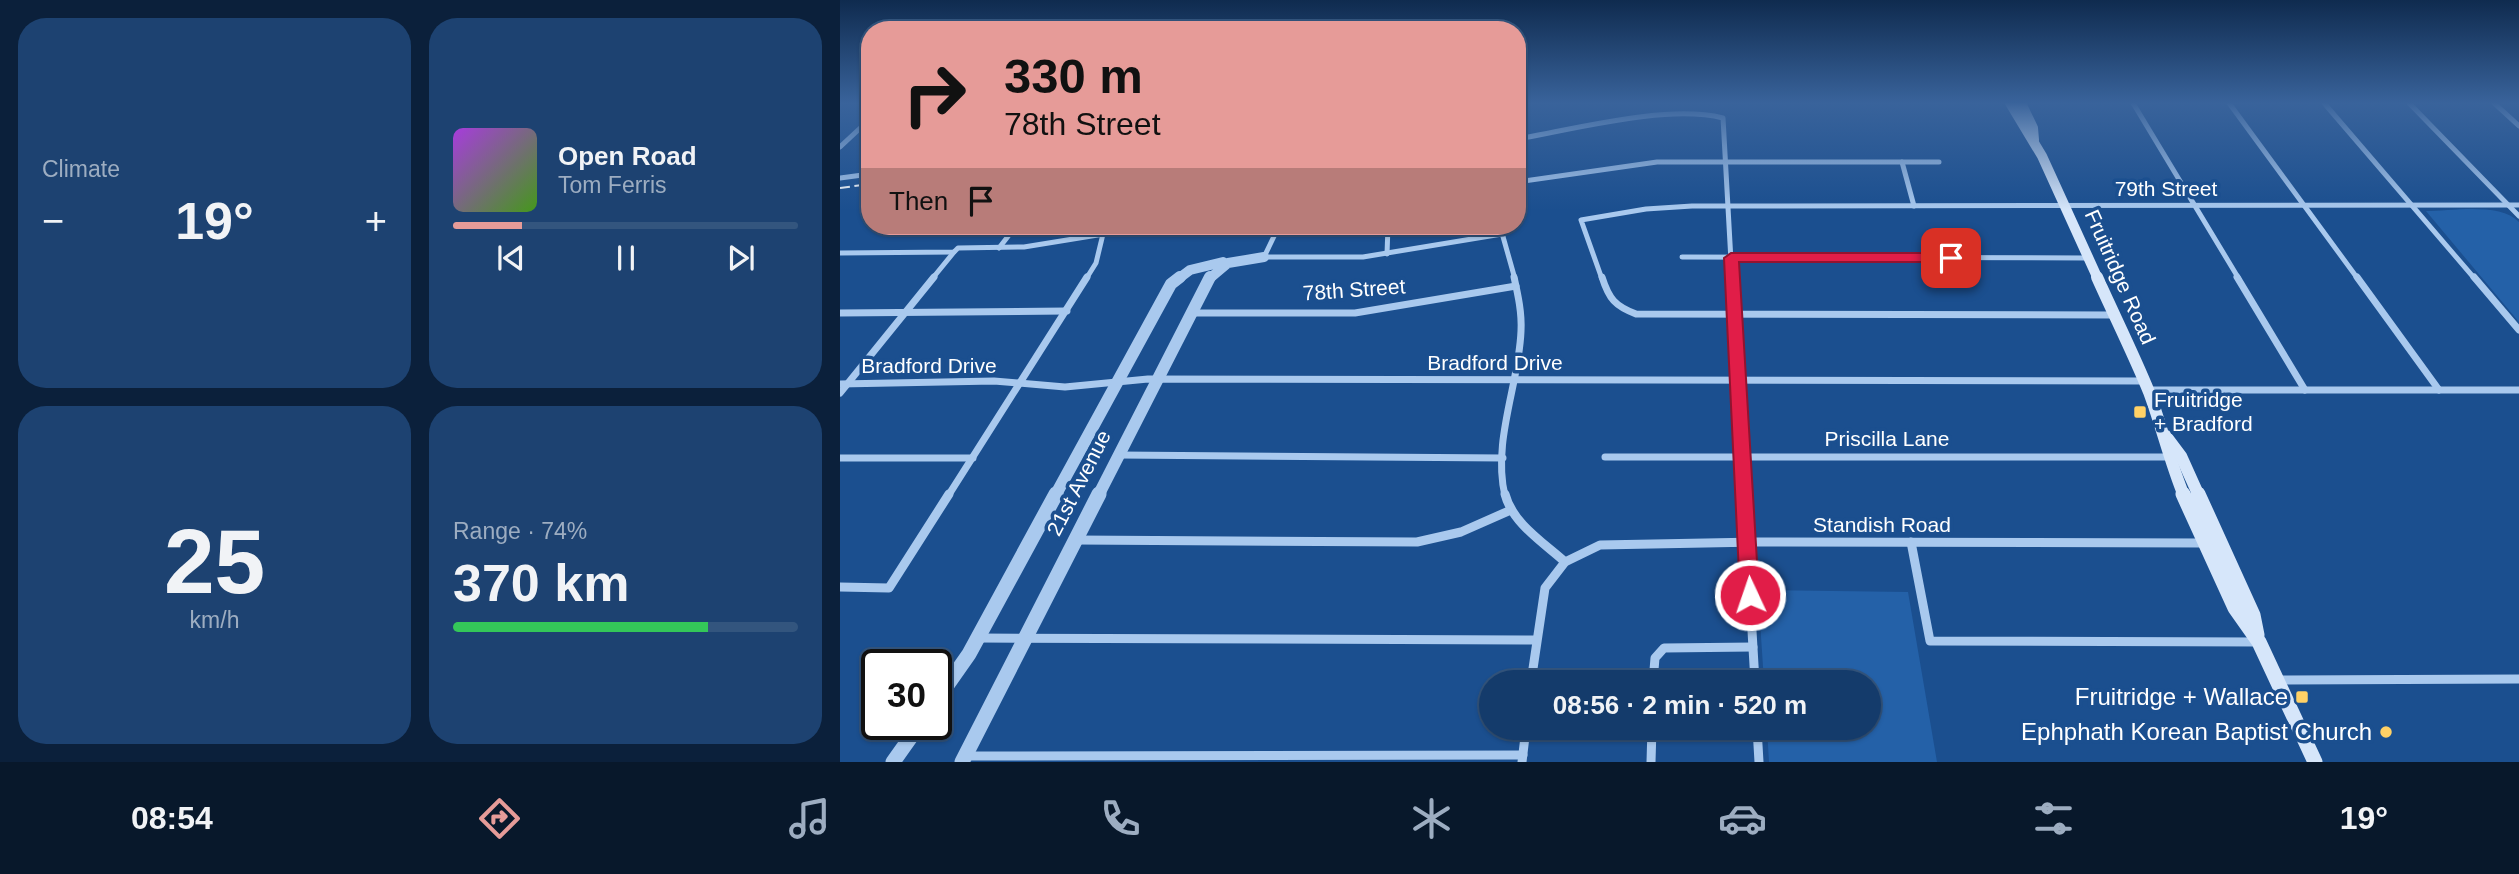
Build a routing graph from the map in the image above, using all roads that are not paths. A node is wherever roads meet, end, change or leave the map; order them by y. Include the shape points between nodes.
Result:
1 (1725, 139) edge
2 (2154, 139) edge
3 (2255, 139) edge
4 (2354, 139) edge
5 (2444, 139) edge
6 (2034, 140) edge
7 (1726, 161) junction
8 (1902, 162) junction
9 (1938, 162) dead end
10 (861, 175) edge
11 (840, 178) edge
12 (1526, 181) edge
13 (2509, 205) junction
14 (2519, 205) edge
15 (1729, 206) junction
16 (1913, 206) junction
17 (2065, 206) junction
18 (2194, 206) junction
19 (2305, 206) junction
20 (2412, 206) junction
21 (2519, 216) edge
22 (1009, 235) edge
23 (1095, 235) edge
24 (1103, 235) edge
25 (1275, 235) edge
26 (1388, 235) edge
27 (1477, 235) edge
28 (1502, 235) edge
29 (999, 247) junction
30 (840, 253) edge
31 (954, 253) junction
32 (1387, 254) junction
33 (1244, 257) junction
34 (1264, 257) junction
35 (1682, 257) dead end
36 (1731, 258) junction
37 (2088, 258) junction
38 (1182, 274) junction
39 (1516, 286) junction
40 (1204, 290) junction
41 (1067, 311) junction
42 (906, 312) junction
43 (840, 313) edge
44 (1192, 313) junction
45 (1735, 315) junction
46 (2114, 316) junction
47 (2519, 330) edge
48 (1158, 380) junction
49 (1515, 380) junction
50 (1738, 381) junction
51 (844, 383) edge
52 (1118, 383) junction
53 (1020, 385) junction
54 (2146, 386) junction
55 (2305, 390) junction
56 (2439, 390) junction
57 (2519, 390) edge
58 (840, 393) edge
59 (2164, 433) junction
60 (1119, 455) junction
61 (1605, 457) dead end
62 (1742, 457) junction
63 (2168, 457) junction
64 (840, 458) edge
65 (972, 458) junction
66 (1503, 458) junction
67 (1511, 510) junction
68 (1076, 540) junction
69 (1911, 542) junction
70 (1747, 543) junction
71 (2204, 543) junction
72 (1565, 562) junction
73 (840, 587) edge
74 (978, 638) junction
75 (1024, 639) junction
76 (1536, 640) junction
77 (2259, 642) junction
78 (1753, 647) junction
79 (1532, 670) edge
80 (1654, 670) edge
81 (1754, 670) edge
82 (952, 677) edge
83 (2519, 679) edge
84 (2278, 680) junction
85 (909, 740) edge
86 (1524, 740) edge
87 (1652, 740) edge
88 (1758, 740) edge
89 (963, 759) edge
90 (1522, 759) edge
91 (893, 762) edge
92 (1651, 762) edge
93 (1759, 762) edge
94 (2315, 762) edge

1 - 7 street
2 - 18 street
3 - 19 street
4 - 20 street
5 - 13 street
6 - 17 main road, Fruitridge Road
7 - 8 street
7 - 12 street via 1633,164
7 - 15 street
8 - 9 street
8 - 16 street
10 - 11 street
13 - 14 street, 79th Street
13 - 20 street, 79th Street
13 - 21 street
15 - 16 street, 79th Street
15 - 36 street
15 - 45 street, 79th Street via 1646,209 1581,220 1609,298 1617,307 1636,314
16 - 17 street, 79th Street
17 - 18 street, 79th Street
17 - 37 main road, Fruitridge Road
18 - 19 street, 79th Street
18 - 55 street
19 - 20 street, 79th Street
19 - 56 street
20 - 47 street
22 - 29 street
23 - 29 street
24 - 41 street via 1096,263
25 - 34 street
26 - 32 street
27 - 32 street
28 - 39 street
29 - 31 street via 958,248
30 - 31 street
31 - 42 street
32 - 34 street
33 - 34 street, 21st Avenue
33 - 38 street
33 - 40 street, 21st Avenue via 1216,270
35 - 36 street
36 - 37 street
36 - 45 street
37 - 46 main road, Fruitridge Road
38 - 40 street via 1201,275
38 - 52 street, 21st Avenue via 1167,290
39 - 44 street, 78th Street via 1355,313
39 - 49 street via 1521,330
40 - 44 street, 21st Avenue
41 - 42 street
41 - 53 street
42 - 43 street
42 - 51 street
44 - 48 street, 21st Avenue
45 - 46 street
45 - 50 street
46 - 54 main road, Fruitridge Road
48 - 49 street, Bradford Drive
48 - 52 street, Bradford Drive
48 - 60 street, 21st Avenue
49 - 50 street, Bradford Drive
49 - 66 street
50 - 54 street, Bradford Drive
50 - 62 street
51 - 53 street, Bradford Drive
51 - 58 street
52 - 53 street, Bradford Drive
52 - 74 street, 21st Avenue
53 - 65 street
54 - 55 street, Bradford Drive
54 - 59 main road, Fruitridge Road
55 - 56 street, Bradford Drive
56 - 57 street, Bradford Drive
59 - 63 main road, Fruitridge Road
59 - 77 main road, Fruitridge Road via 2181,456 2221,543 2253,615
60 - 66 street
60 - 68 street, 21st Avenue
61 - 62 street, Priscilla Lane
62 - 63 street, Priscilla Lane
62 - 70 street
63 - 71 main road, Fruitridge Road
64 - 65 street
65 - 73 street via 890,585
66 - 67 street via 1502,487
67 - 68 street via 1461,532 1417,542
67 - 72 street
68 - 75 street, 21st Avenue
69 - 70 street, Standish Road
69 - 71 street, Standish Road
69 - 77 street via 1930,641
70 - 72 street, Standish Road via 1612,544 1586,550
70 - 78 street
71 - 77 main road, Fruitridge Road via 2235,608
72 - 76 street via 1545,589
74 - 75 street
74 - 82 street, 21st Avenue
75 - 76 street
75 - 89 street, 21st Avenue
76 - 79 street
77 - 84 main road, Fruitridge Road
78 - 80 street via 1664,648 1655,658
78 - 81 street
83 - 84 street
84 - 94 main road, Fruitridge Road
85 - 91 street
86 - 90 street
87 - 92 street
88 - 93 street
89 - 90 street

